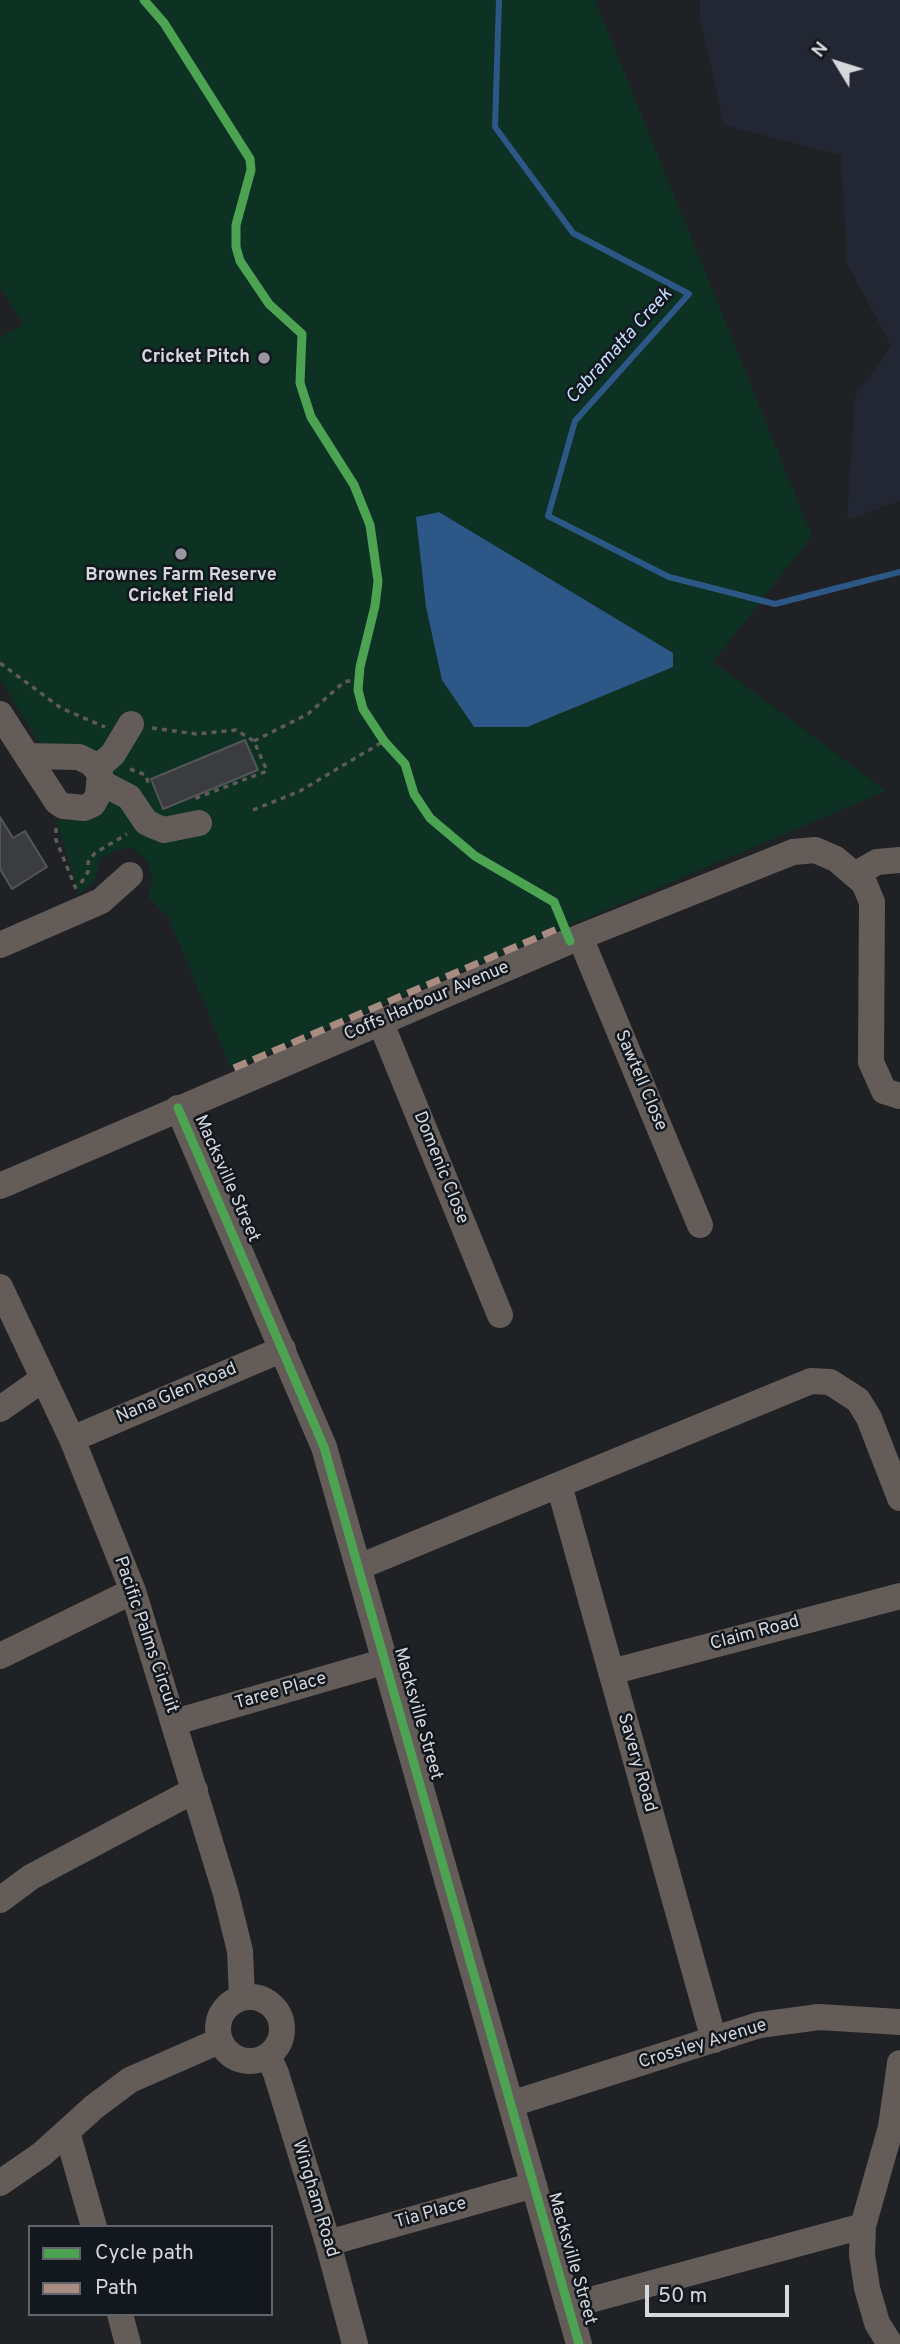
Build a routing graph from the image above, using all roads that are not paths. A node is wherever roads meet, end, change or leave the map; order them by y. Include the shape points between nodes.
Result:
1 (0, 713) edge
2 (114, 753) junction
3 (27, 756) junction
4 (200, 823) dead end
5 (900, 860) edge
6 (856, 874) junction
7 (130, 875) dead end
8 (580, 937) junction
9 (0, 945) edge
10 (380, 1021) junction
11 (892, 1094) edge
12 (178, 1108) junction
13 (0, 1186) edge
14 (700, 1224) dead end
15 (0, 1287) edge
16 (500, 1315) dead end
17 (283, 1349) junction
18 (43, 1379) junction
19 (0, 1409) edge
20 (72, 1438) junction
21 (559, 1485) junction
22 (900, 1498) edge
23 (359, 1567) junction
24 (133, 1591) junction
25 (900, 1596) edge
26 (0, 1656) edge
27 (386, 1661) junction
28 (611, 1672) junction
29 (175, 1722) junction
30 (195, 1790) junction
31 (0, 1900) edge
32 (242, 1998) junction
33 (900, 2022) edge
34 (714, 2040) junction
35 (219, 2041) junction
36 (268, 2056) junction
37 (900, 2063) edge
38 (511, 2104) junction
39 (67, 2132) junction
40 (0, 2183) edge
41 (534, 2185) junction
42 (93, 2225) edge
43 (863, 2227) junction
44 (328, 2243) junction
45 (568, 2306) junction
46 (121, 2316) edge
47 (128, 2344) edge
48 (355, 2344) edge
49 (579, 2344) edge
50 (890, 2344) edge

1 - 3 street
2 - 3 street
2 - 3 street via 93,804 84,808 62,806
2 - 4 street via 129,797 146,822 164,830
5 - 6 street via 877,863
6 - 8 street, Coffs Harbour Avenue via 815,850 793,852
6 - 11 street, Coffs Harbour Avenue via 872,902 870,1062
7 - 9 street via 101,901
8 - 10 street, Coffs Harbour Avenue
8 - 14 street, Sawtell Close
10 - 12 street, Coffs Harbour Avenue
10 - 16 street, Domenic Close
12 - 13 street, Coffs Harbour Avenue
12 - 17 street, Macksville Street
15 - 18 street, Pacific Palms Circuit
17 - 20 street, Nana Glen Road
17 - 23 street, Macksville Street via 324,1447
18 - 19 street
18 - 20 street, Pacific Palms Circuit
20 - 24 street, Pacific Palms Circuit
21 - 22 street via 811,1381 830,1382 858,1400
21 - 23 street
21 - 28 street, Savery Road
23 - 27 street, Macksville Street
24 - 26 street
24 - 29 street, Pacific Palms Circuit
25 - 28 street, Claim Road
27 - 29 street, Taree Place
27 - 38 street, Macksville Street
28 - 34 street, Savery Road
29 - 30 street, Pacific Palms Circuit
30 - 31 street via 31,1877
30 - 32 street, Pacific Palms Circuit via 240,1951
32 - 35 street via 223,2012
32 - 36 street via 267,2001 281,2018 282,2035
33 - 34 street, Crossley Avenue via 819,2017 759,2025
34 - 38 street, Crossley Avenue
35 - 36 street via 240,2060 260,2061
35 - 39 street via 130,2080
36 - 44 street, Wingham Road
37 - 43 street via 891,2127
38 - 41 street, Macksville Street
39 - 40 street
39 - 42 street
41 - 44 street, Tia Place
41 - 45 street, Macksville Street
43 - 45 street
43 - 50 street via 867,2288 877,2323
44 - 48 street, Wingham Road
45 - 49 street, Macksville Street
46 - 47 street

